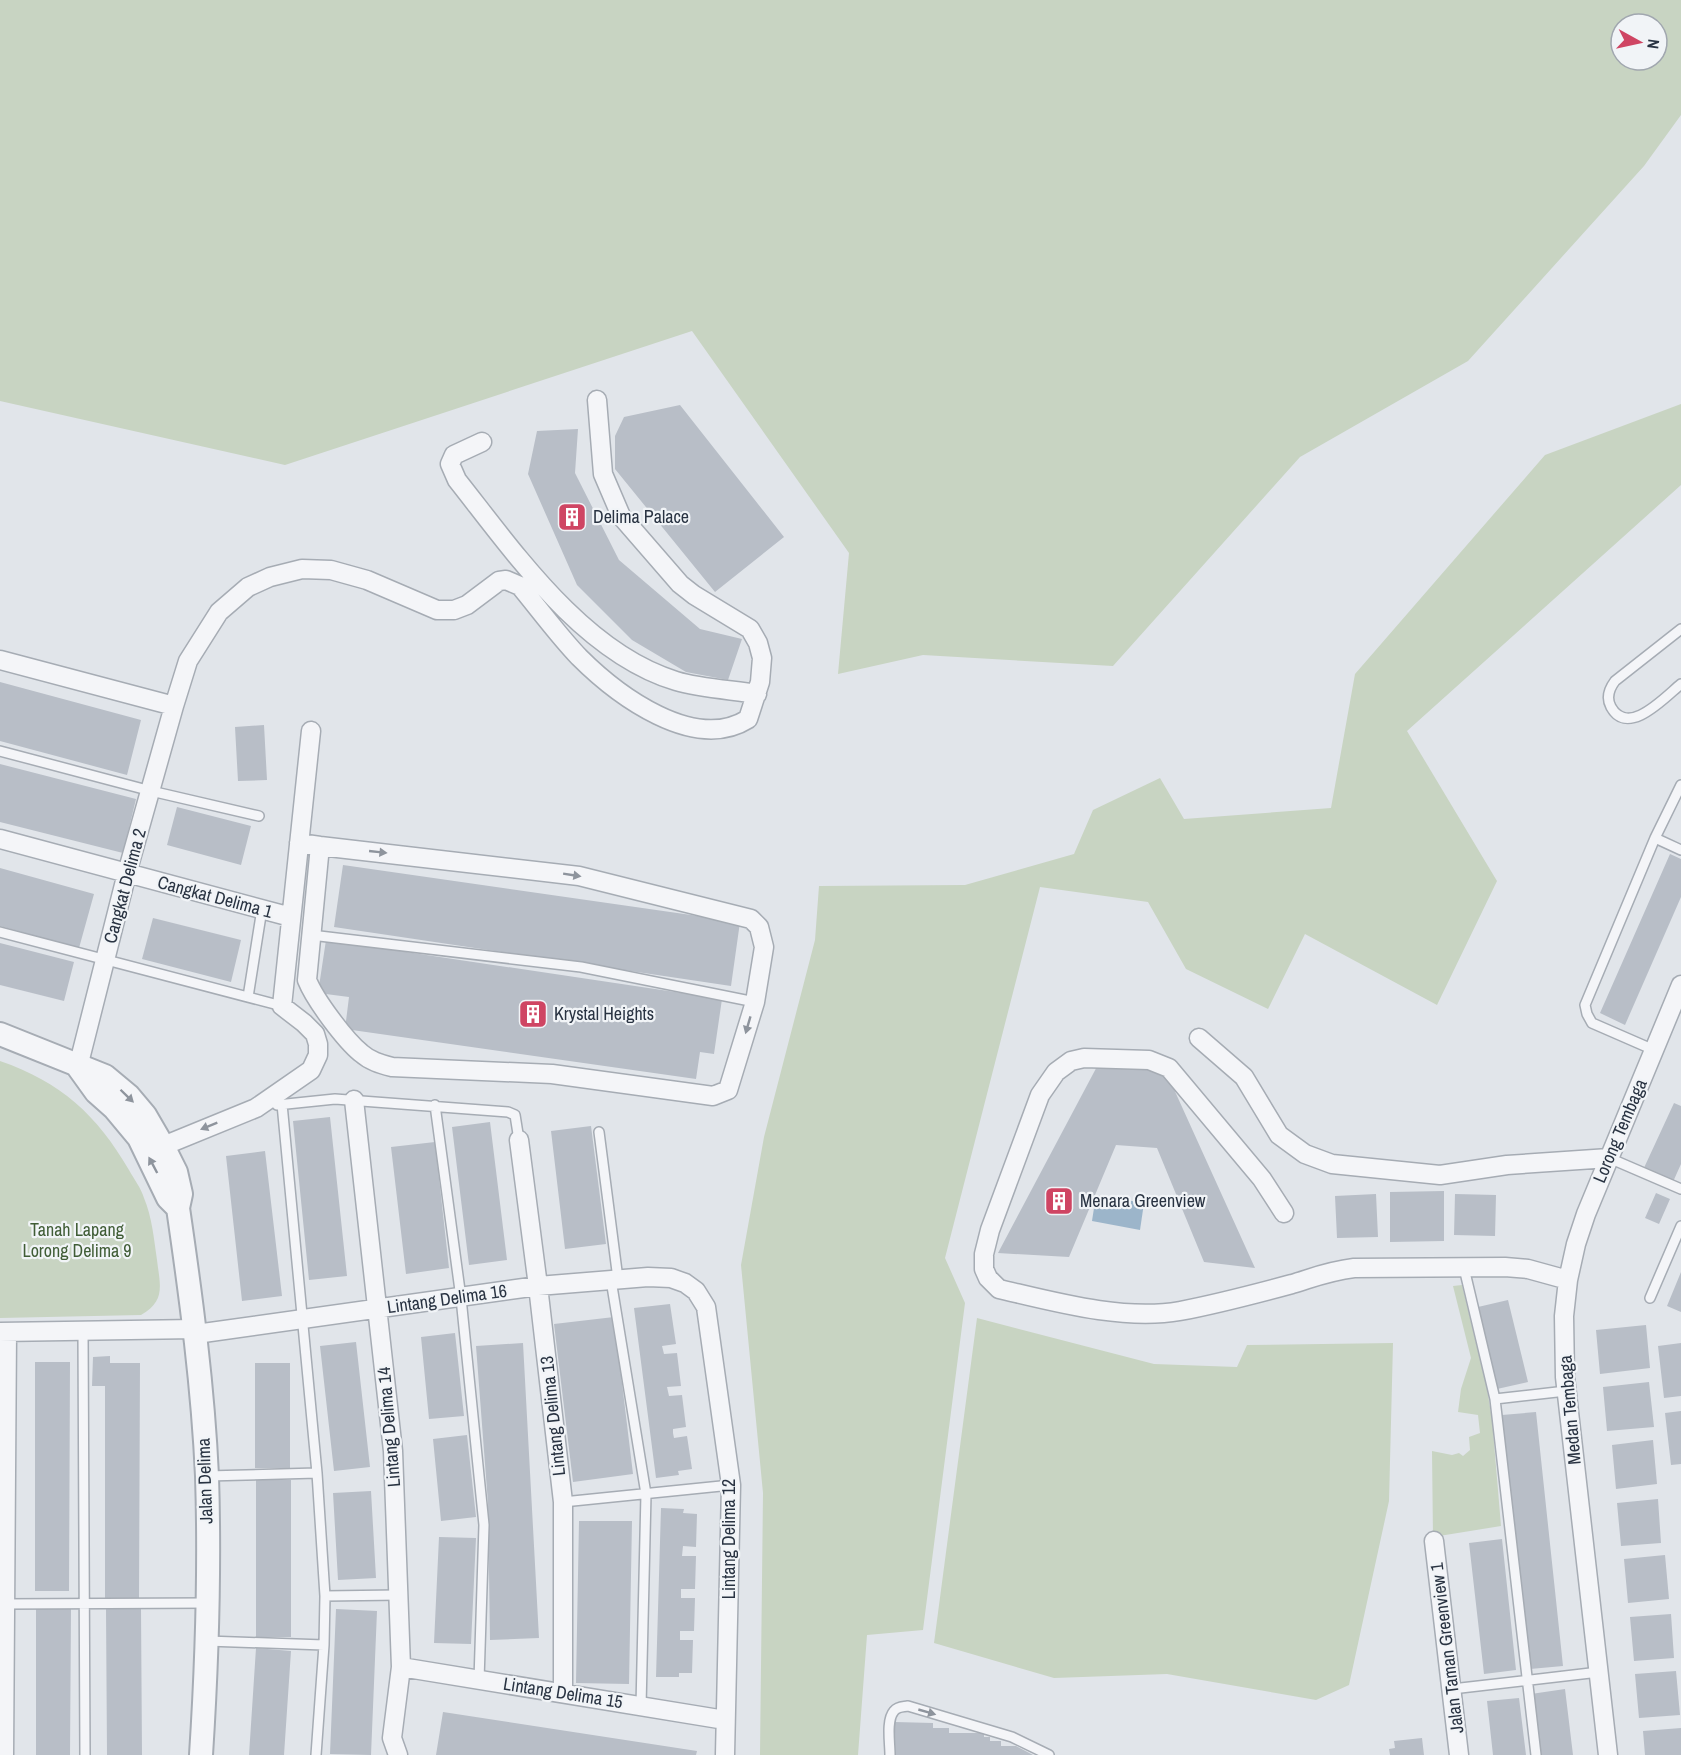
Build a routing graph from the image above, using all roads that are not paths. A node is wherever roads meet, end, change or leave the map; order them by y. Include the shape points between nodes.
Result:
1 (597, 399) dead end
2 (482, 442) dead end
3 (1681, 629) edge
4 (0, 660) edge
5 (1681, 684) edge
6 (757, 694) junction
7 (174, 706) junction
8 (311, 730) dead end
9 (0, 751) edge
10 (1681, 785) edge
11 (151, 791) junction
12 (259, 816) dead end
13 (1655, 838) junction
14 (0, 839) edge
15 (299, 843) junction
16 (320, 846) junction
17 (1681, 850) edge
18 (127, 873) junction
19 (262, 909) junction
20 (291, 917) junction
21 (0, 932) edge
22 (310, 935) junction
23 (106, 960) junction
24 (1681, 985) edge
25 (248, 997) junction
26 (755, 1002) junction
27 (282, 1006) junction
28 (0, 1035) edge
29 (1199, 1038) dead end
30 (1654, 1050) junction
31 (78, 1067) junction
32 (354, 1100) junction
33 (282, 1104) junction
34 (435, 1105) junction
35 (256, 1108) junction
36 (599, 1132) dead end
37 (519, 1140) joint
38 (163, 1146) junction
39 (1609, 1158) junction
40 (1681, 1189) edge
41 (178, 1208) junction
42 (1284, 1213) dead end
43 (1681, 1226) edge
44 (1464, 1268) junction
45 (615, 1280) junction
46 (1568, 1280) junction
47 (538, 1286) junction
48 (696, 1291) joint
49 (461, 1298) junction
50 (1650, 1299) dead end
51 (376, 1309) junction
52 (304, 1318) junction
53 (83, 1331) junction
54 (4, 1332) edge
55 (195, 1332) junction
56 (1566, 1391) junction
57 (1495, 1399) junction
58 (317, 1473) junction
59 (207, 1476) junction
60 (731, 1485) junction
61 (646, 1494) junction
62 (563, 1502) junction
63 (1434, 1541) dead end
64 (399, 1595) junction
65 (325, 1596) junction
66 (84, 1603) junction
67 (208, 1603) junction
68 (2, 1604) edge
69 (207, 1641) junction
70 (324, 1645) junction
71 (401, 1667) junction
72 (1599, 1672) junction
73 (479, 1680) junction
74 (1527, 1680) junction
75 (1452, 1689) junction
76 (563, 1693) junction
77 (641, 1706) junction
78 (725, 1720) junction
79 (4, 1755) edge
80 (85, 1755) edge
81 (201, 1755) edge
82 (316, 1755) edge
83 (398, 1755) edge
84 (725, 1755) edge
85 (890, 1755) edge
86 (1049, 1755) edge
87 (1459, 1755) edge
88 (1536, 1755) edge
89 (1608, 1755) edge

1 - 6 street via 603,474 621,516 680,584 750,629 762,658
2 - 6 street via 454,455 450,464 457,480 535,579 565,610 630,661 676,681
3 - 5 lane via 1615,681 1608,699 1617,714 1633,718 1643,715
4 - 7 street
6 - 7 street, Cangkat Delima 2 via 748,719 736,727 692,728 653,713 606,680 578,656 520,586 506,580 467,605 437,610 367,580 331,570 302,568 248,587 219,612 188,661
7 - 11 street, Cangkat Delima 2
8 - 15 street
9 - 11 lane
10 - 13 lane
11 - 12 lane
11 - 18 street, Cangkat Delima 2
13 - 17 lane
13 - 30 lane via 1585,1005 1592,1023
14 - 18 street, Cangkat Delima 1
15 - 16 street
15 - 20 street
16 - 22 street
16 -> 26 street via 579,876 740,915 759,927 764,947
18 - 19 street, Cangkat Delima 1
18 - 23 street, Cangkat Delima 2
19 - 20 street, Cangkat Delima 1
19 - 25 lane
20 - 27 street
21 - 23 lane
22 - 26 lane via 581,967
26 -> 22 street via 732,1082 728,1090 713,1096 552,1074 392,1067 362,1054 312,992 307,980
23 - 25 lane
23 - 31 street, Cangkat Delima 2
24 - 30 street, Lorong Tembaga
25 - 27 lane
27 - 35 street via 315,1034 318,1055 304,1077
28 - 31 street, Jalan Delima
29 - 39 street via 1244,1077 1280,1135 1305,1154 1332,1164 1440,1175
30 - 39 street, Lorong Tembaga
31 -> 38 street, Jalan Delima via 105,1076 129,1096
41 -> 31 street, Jalan Delima via 168,1198 139,1138
32 - 33 lane
32 - 34 lane
32 - 51 street, Lintang Delima 14
33 - 35 lane
33 - 52 lane
34 - 37 lane via 512,1113
34 - 49 lane
35 -> 38 street
36 - 45 lane
37 - 47 street, Lintang Delima 13
38 - 41 street, Jalan Delima via 176,1172 181,1194
39 - 40 lane
39 - 46 street, Lorong Tembaga via 1576,1244
41 - 55 street, Jalan Delima
42 - 44 street via 1262,1179 1168,1068 1149,1060 1078,1059 1060,1067 1040,1095 990,1230 984,1269 999,1289 1115,1312 1145,1313 1211,1304 1293,1284 1331,1270
43 - 50 lane
44 - 46 street via 1528,1269
44 - 57 lane
45 - 47 street, Lintang Delima 16
45 - 48 street, Lintang Delima 16 via 671,1278
45 - 61 lane
46 - 56 street, Medan Tembaga via 1564,1316
47 - 49 street, Lintang Delima 16
47 - 62 street, Lintang Delima 13
48 - 60 street, Lintang Delima 12 via 706,1307
49 - 51 street, Lintang Delima 16
49 - 73 lane via 484,1525
51 - 52 street, Lintang Delima 16
51 - 64 street, Lintang Delima 14 via 393,1451
52 - 55 street, Lintang Delima 16
52 - 58 lane
53 - 54 street, Lintang Delima 16
53 - 55 street, Lintang Delima 16
53 - 66 lane
54 - 68 street
55 - 59 street, Jalan Delima
56 - 57 lane
56 - 72 street, Medan Tembaga
57 - 74 lane
58 - 59 lane
58 - 65 lane
59 - 67 street, Jalan Delima
60 - 61 lane
60 - 78 street, Lintang Delima 12
61 - 62 lane
61 - 77 lane
62 - 76 street, Lintang Delima 13
63 - 75 street, Jalan Taman Greenview 1
64 - 65 lane
64 - 71 street, Lintang Delima 14
65 - 70 lane
66 - 67 lane
66 - 68 lane
66 - 80 lane
67 - 69 street, Jalan Delima
68 - 79 street
69 - 70 lane
69 - 81 street, Jalan Delima
70 - 82 lane
71 - 73 street, Lintang Delima 15
71 - 83 street, Lintang Delima 14 via 392,1738
72 - 74 lane
72 - 89 street, Medan Tembaga
73 - 76 street, Lintang Delima 15
74 - 75 lane
74 - 88 lane
75 - 87 street, Jalan Taman Greenview 1
76 - 77 street, Lintang Delima 15
77 - 78 street, Lintang Delima 15
78 - 84 street, Lintang Delima 12
85 -> 86 lane via 891,1719 899,1707 908,1706 1012,1737

